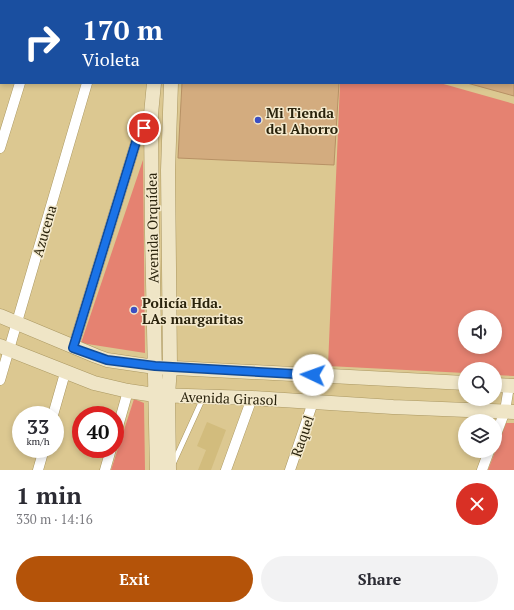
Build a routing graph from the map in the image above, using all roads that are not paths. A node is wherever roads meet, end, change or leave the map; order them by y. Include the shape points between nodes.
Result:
1 (20, 84) edge
2 (87, 84) edge
3 (154, 84) edge
4 (171, 84) edge
5 (151, 114) junction
6 (0, 148) edge
7 (151, 169) junction
8 (168, 170) junction
9 (0, 316) edge
10 (17, 324) junction
11 (4, 348) edge
12 (73, 348) junction
13 (155, 366) junction
14 (170, 367) junction
15 (65, 372) junction
16 (0, 380) edge
17 (458, 383) edge
18 (506, 386) edge
19 (128, 391) junction
20 (162, 395) junction
21 (204, 396) junction
22 (252, 398) junction
23 (313, 402) junction
24 (56, 406) edge
25 (124, 406) edge
26 (510, 411) edge
27 (502, 425) edge
28 (41, 458) edge
29 (109, 458) edge
30 (486, 458) edge
31 (38, 470) edge
32 (105, 470) edge
33 (156, 470) edge
34 (170, 470) edge
35 (226, 470) edge
36 (290, 470) edge
37 (482, 470) edge

1 - 6 street
2 - 10 street, Azucena
3 - 5 street, Avenida Orquídea
4 - 8 street, Avenida Orquídea
5 - 7 street, Avenida Orquídea
5 - 12 street via 136,142
7 - 8 street
7 - 13 street, Avenida Orquídea
8 - 14 street, Avenida Orquídea
9 - 10 street, Avenida Girasol
10 - 11 street, Azucena
10 - 12 street, Avenida Girasol
11 - 15 street, Avenida Girasol
11 - 16 street, Azucena
12 - 13 street, Avenida Girasol via 107,360
13 - 14 street, Avenida Girasol
13 - 20 street, Avenida Orquídea
14 - 17 street, Avenida Girasol
14 - 20 street, Avenida Orquídea
15 - 19 street, Avenida Girasol via 94,383
15 - 24 street
18 - 26 street
19 - 20 street, Avenida Girasol
19 - 25 street
20 - 21 street, Avenida Girasol
20 - 33 street, Avenida Orquídea
20 - 34 street, Avenida Orquídea
21 - 22 street, Avenida Girasol
21 - 34 lane
22 - 23 street, Avenida Girasol
22 - 35 street
23 - 26 street, Avenida Girasol
23 - 36 street, Raquel
26 - 27 street
28 - 31 street
29 - 32 street
30 - 37 street

